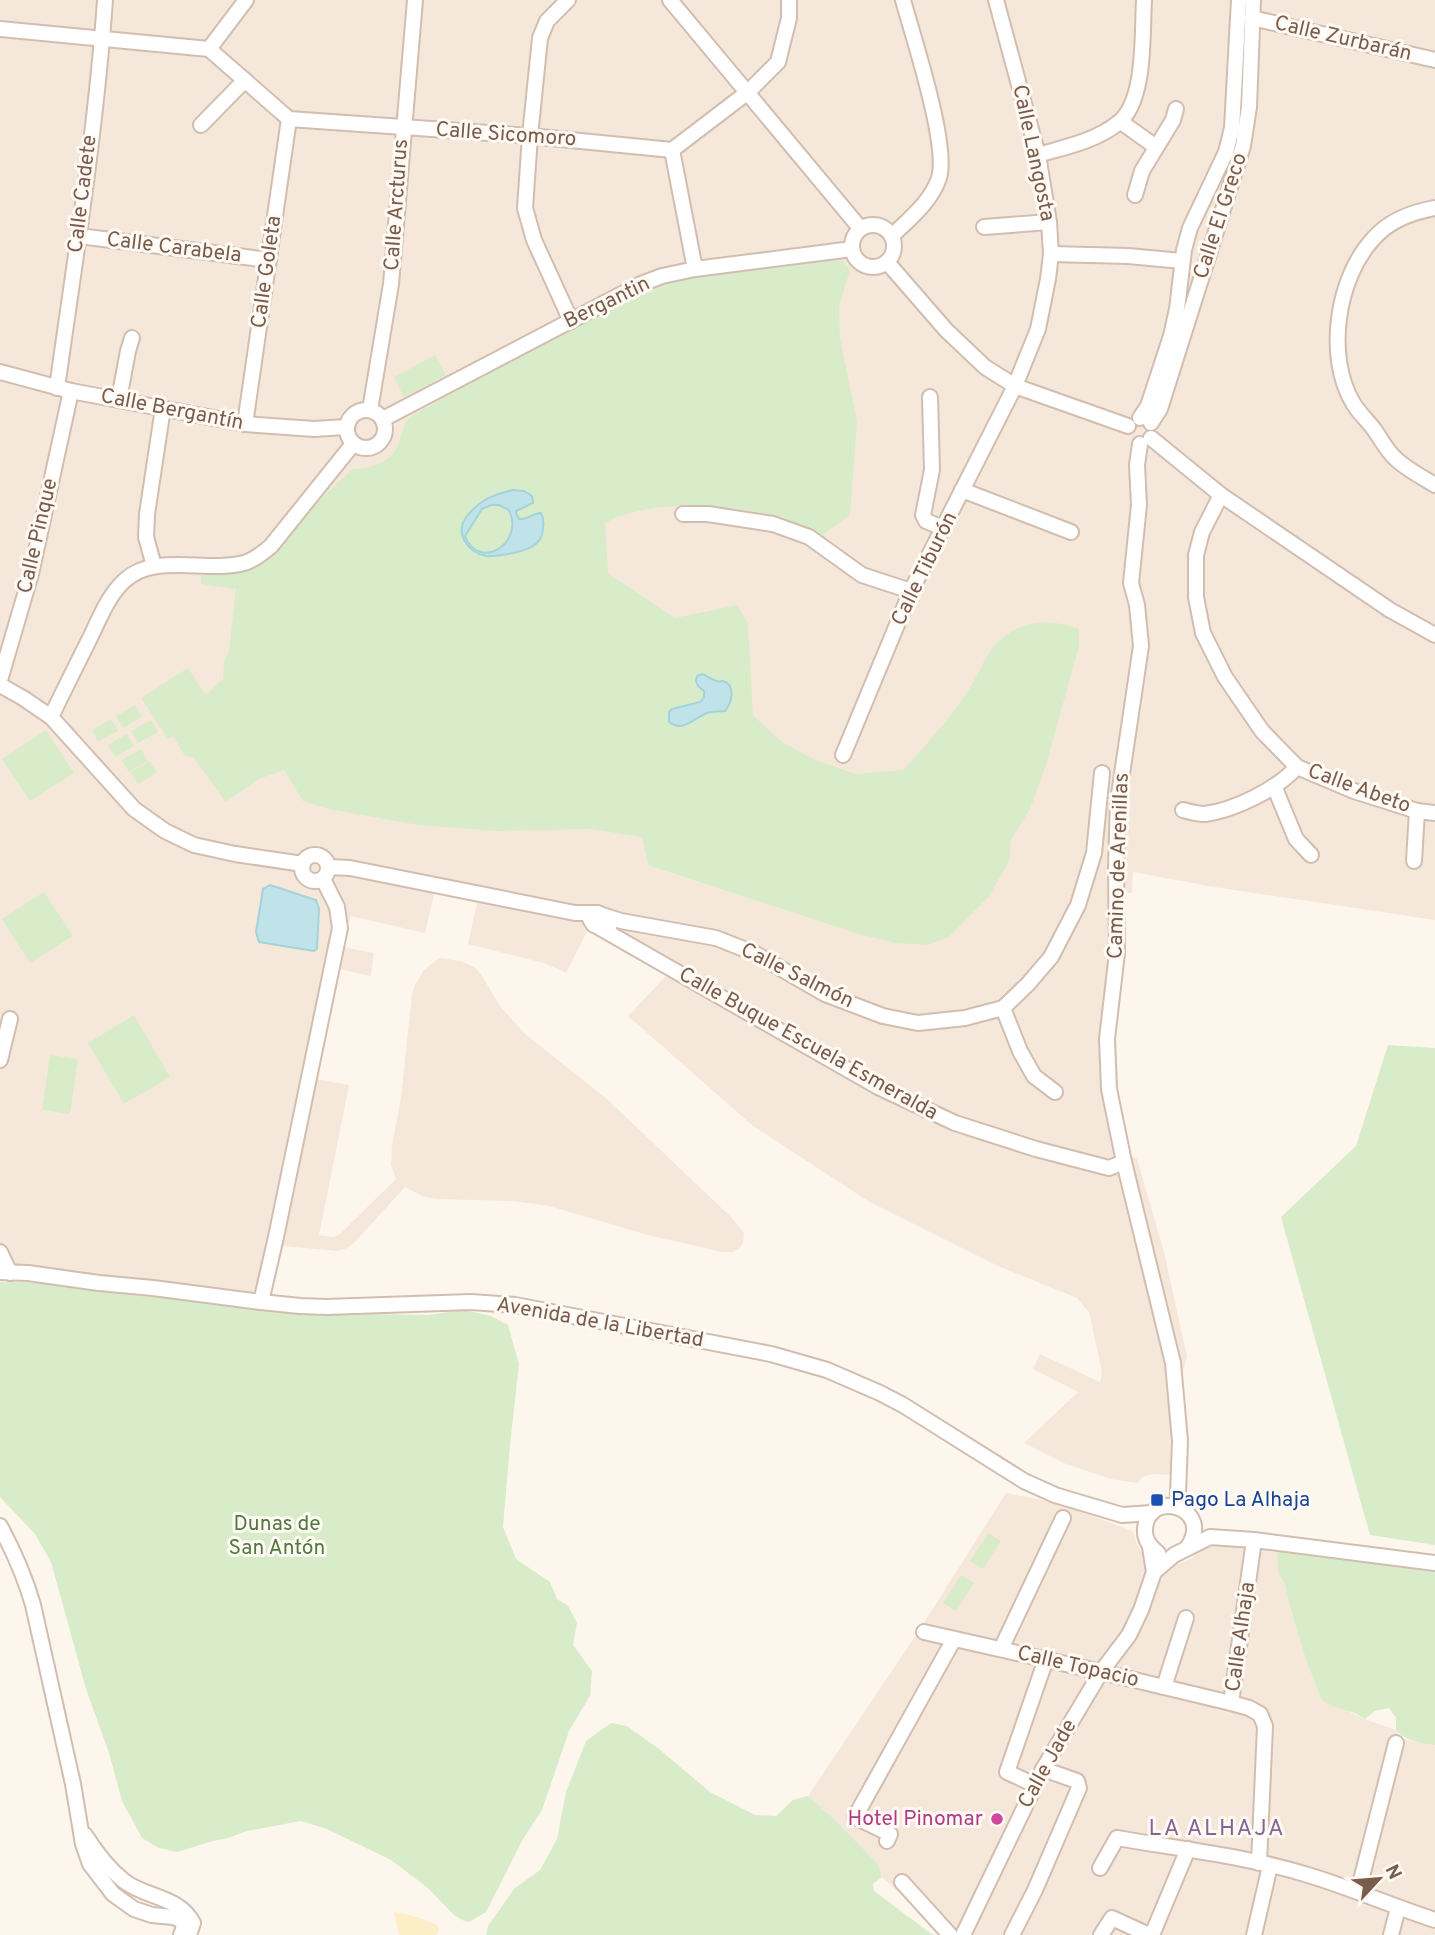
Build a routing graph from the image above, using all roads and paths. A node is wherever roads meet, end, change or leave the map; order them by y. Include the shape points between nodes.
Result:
1 (105, 0) edge
2 (246, 0) edge
3 (415, 0) edge
4 (568, 0) edge
5 (670, 0) edge
6 (789, 0) edge
7 (903, 0) edge
8 (996, 0) edge
9 (1144, 0) edge
10 (1239, 0) edge
11 (1253, 0) edge
12 (1252, 18) junction
13 (0, 29) edge
14 (102, 39) junction
15 (209, 48) junction
16 (1435, 60) edge
17 (245, 80) junction
18 (748, 92) junction
19 (1176, 110) dead end
20 (289, 120) junction
21 (1121, 122) junction
22 (201, 125) dead end
23 (403, 127) junction
24 (530, 136) junction
25 (1156, 147) junction
26 (672, 150) junction
27 (1038, 155) junction
28 (1135, 195) dead end
29 (1435, 208) edge
30 (1049, 222) junction
31 (984, 227) dead end
32 (860, 228) junction
33 (79, 236) junction
34 (892, 236) junction
35 (852, 249) junction
36 (1051, 254) junction
37 (269, 260) junction
38 (1182, 261) junction
39 (887, 262) junction
40 (695, 269) junction
41 (571, 321) junction
42 (132, 338) dead end
43 (0, 372) edge
44 (1015, 386) junction
45 (64, 389) junction
46 (930, 397) dead end
47 (119, 399) junction
48 (163, 408) junction
49 (370, 410) junction
50 (383, 419) junction
51 (245, 424) junction
52 (1128, 426) junction
53 (346, 428) junction
54 (1146, 431) junction
55 (353, 444) junction
56 (1435, 485) edge
57 (962, 490) junction
58 (1221, 495) junction
59 (684, 514) dead end
60 (943, 528) junction
61 (1071, 532) dead end
62 (154, 566) junction
63 (911, 591) junction
64 (1435, 635) edge
65 (0, 680) edge
66 (0, 685) edge
67 (51, 718) junction
68 (843, 755) dead end
69 (1297, 767) junction
70 (1102, 773) dead end
71 (1274, 786) junction
72 (1183, 810) dead end
73 (1417, 811) junction
74 (1435, 813) edge
75 (1311, 855) dead end
76 (1414, 861) dead end
77 (326, 873) junction
78 (606, 924) junction
79 (1003, 1008) junction
80 (10, 1019) dead end
81 (0, 1060) edge
82 (1055, 1092) dead end
83 (1124, 1162) junction
84 (0, 1252) edge
85 (5, 1272) edge
86 (261, 1302) junction
87 (1176, 1503) junction
88 (1152, 1513) junction
89 (1122, 1515) junction
90 (1063, 1518) dead end
91 (1193, 1522) junction
92 (0, 1526) edge
93 (1210, 1537) junction
94 (1254, 1540) junction
95 (1148, 1541) junction
96 (1181, 1552) junction
97 (1435, 1563) edge
98 (1154, 1572) junction
99 (1186, 1618) dead end
100 (924, 1632) dead end
101 (954, 1639) junction
102 (1001, 1649) junction
103 (1046, 1659) junction
104 (1101, 1672) junction
105 (1164, 1687) junction
106 (1231, 1703) junction
107 (1396, 1744) dead end
108 (1042, 1769) junction
109 (1035, 1785) junction
110 (82, 1831) junction
111 (887, 1841) dead end
112 (1188, 1849) junction
113 (1264, 1865) junction
114 (1100, 1868) dead end
115 (902, 1882) dead end
116 (106, 1884) junction
117 (1359, 1892) junction
118 (177, 1907) junction
119 (1398, 1908) junction
120 (1435, 1920) edge
121 (181, 1935) edge
122 (189, 1935) edge
123 (950, 1935) edge
124 (963, 1935) edge
125 (1012, 1935) edge
126 (1101, 1935) edge
127 (1151, 1935) edge
128 (1254, 1935) edge
129 (1391, 1935) edge

1 - 14 street, Calle Cadete
2 - 15 street
3 - 23 street, Calle Arcturus
4 - 24 street via 547,22 540,38
5 - 18 street
6 - 18 street via 778,62
7 - 34 street via 941,154 939,177 926,202
8 - 27 street, Calle Langosta
9 - 21 street via 1139,82 1135,100
10 - 38 street, Camino de Arenillas via 1233,128 1190,228
11 - 12 street, Calle El Greco
12 - 16 street, Calle Zurbarán
12 - 54 street, Calle El Greco via 1243,146 1160,409
13 - 14 street
14 - 15 street
14 - 33 street, Calle Cadete
15 - 17 street
17 - 20 street
17 - 22 street
18 - 26 street
18 - 32 street
19 - 25 street
20 - 23 street, Calle Sicomoro
20 - 37 street, Calle Goleta
21 - 25 street
21 - 27 street
23 - 24 street, Calle Sicomoro
23 - 49 street, Calle Arcturus via 391,284
24 - 26 street, Calle Sicomoro
24 - 41 street via 525,208 534,240
25 - 28 street
26 - 40 street
27 - 30 street, Calle Langosta
29 - 56 street via 1396,220 1363,250 1345,289 1337,344 1342,377 1353,403 1395,458
30 - 31 street
30 - 36 street, Calle Langosta
32 - 34 street via 874,224
32 - 35 street
33 - 37 street, Calle Carabela
33 - 45 street, Calle Cadete
34 - 39 street via 894,250
35 - 39 street via 861,264 870,267
35 - 40 street, Bergantin
36 - 38 street
36 - 44 street, Calle Langosta via 1038,329
37 - 51 street, Calle Goleta
38 - 54 street, Camino de Arenillas via 1177,309
39 - 44 street via 946,330 985,367
40 - 41 street, Bergantin via 662,276
41 - 50 street, Bergantin
42 - 47 street
43 - 45 street, Calle Bergantín
44 - 52 street
44 - 57 street, Calle Tiburón
45 - 47 street, Calle Bergantín
45 - 65 street, Calle Pinque via 30,574
46 - 60 street via 932,470 923,515
47 - 48 street, Calle Bergantín
48 - 51 street, Calle Bergantín
48 - 62 street via 147,514 146,537
49 - 50 street
49 - 53 street via 351,415
50 - 55 street via 384,437 376,446 364,449
51 - 53 street, Calle Bergantín
52 - 54 street via 1133,420
52 - 54 street via 1134,443
53 - 55 street
54 - 58 street
54 - 83 street, Camino de Arenillas via 1137,465 1139,505 1131,583 1141,646 1118,801 1117,953 1107,1039 1109,1088
55 - 62 street via 262,554 245,563
57 - 60 street, Calle Tiburón
57 - 61 street
58 - 64 street via 1390,610
58 - 69 street, Calle Abeto via 1196,555 1196,597 1203,633 1225,677 1262,731
59 - 63 street via 708,513 773,524 809,537 862,575
60 - 63 street, Calle Tiburón
62 - 67 street via 125,580 109,599
63 - 68 street, Calle Tiburón
66 - 67 street
67 - 77 street via 134,809 165,831 194,845 303,864 306,877 314,881
69 - 71 street
69 - 73 street, Calle Abeto
70 - 79 street, Calle Salmón via 1094,853 1078,905 1051,957
71 - 72 street via 1261,795 1203,814
71 - 75 street via 1296,839
73 - 74 street, Calle Abeto
73 - 76 street
77 - 78 street, Calle Buque Escuela Esmeralda via 350,868 575,913
77 - 86 street via 340,928
78 - 79 street, Calle Salmón via 716,938 754,953 825,994 883,1016 918,1023
78 - 83 street, Calle Buque Escuela Esmeralda via 878,1087 955,1123 1109,1168
79 - 82 street via 1034,1076
80 - 81 street
83 - 87 street, Camino de Arenillas via 1173,1363 1180,1441
84 - 85 street
85 - 86 street, Avenida de la Libertad
86 - 89 street, Avenida de la Libertad via 326,1307 515,1305 771,1354 827,1370 880,1393 1024,1481
87 - 88 street
87 - 91 street
88 - 89 street, Avenida de la Libertad
88 - 95 street via 1145,1528
89 - 95 street, Avenida de la Libertad
90 - 102 street
91 - 93 street
91 - 96 street via 1194,1536
92 - 110 street via 33,1605
93 - 94 street
93 - 96 street
94 - 97 street
94 - 106 street, Calle Alhaja
95 - 96 street via 1161,1554
95 - 98 street
96 - 98 street
98 - 104 street, Calle Jade via 1129,1635
99 - 105 street
100 - 101 street, Calle Topacio
101 - 102 street, Calle Topacio
101 - 111 street via 855,1818 890,1834
102 - 103 street, Calle Topacio
103 - 104 street, Calle Topacio
103 - 109 street via 1007,1772
104 - 105 street, Calle Topacio
104 - 108 street, Calle Jade
105 - 106 street, Calle Topacio
106 - 113 street, Calle Alhaja via 1260,1714 1265,1726
107 - 117 street
108 - 109 street, Calle Jade
108 - 125 street via 1077,1781 1079,1788
109 - 124 street, Calle Jade
110 - 116 street via 90,1864
110 - 118 street via 125,1882
112 - 113 street
112 - 114 street via 1117,1838
112 - 127 street
113 - 117 street
113 - 128 street, Calle Alhaja
115 - 123 street
116 - 118 street via 136,1902
116 - 121 street via 134,1909 181,1920
117 - 119 street
118 - 122 street via 188,1913 193,1923
119 - 120 street
119 - 129 street
126 - 127 street via 1112,1918

